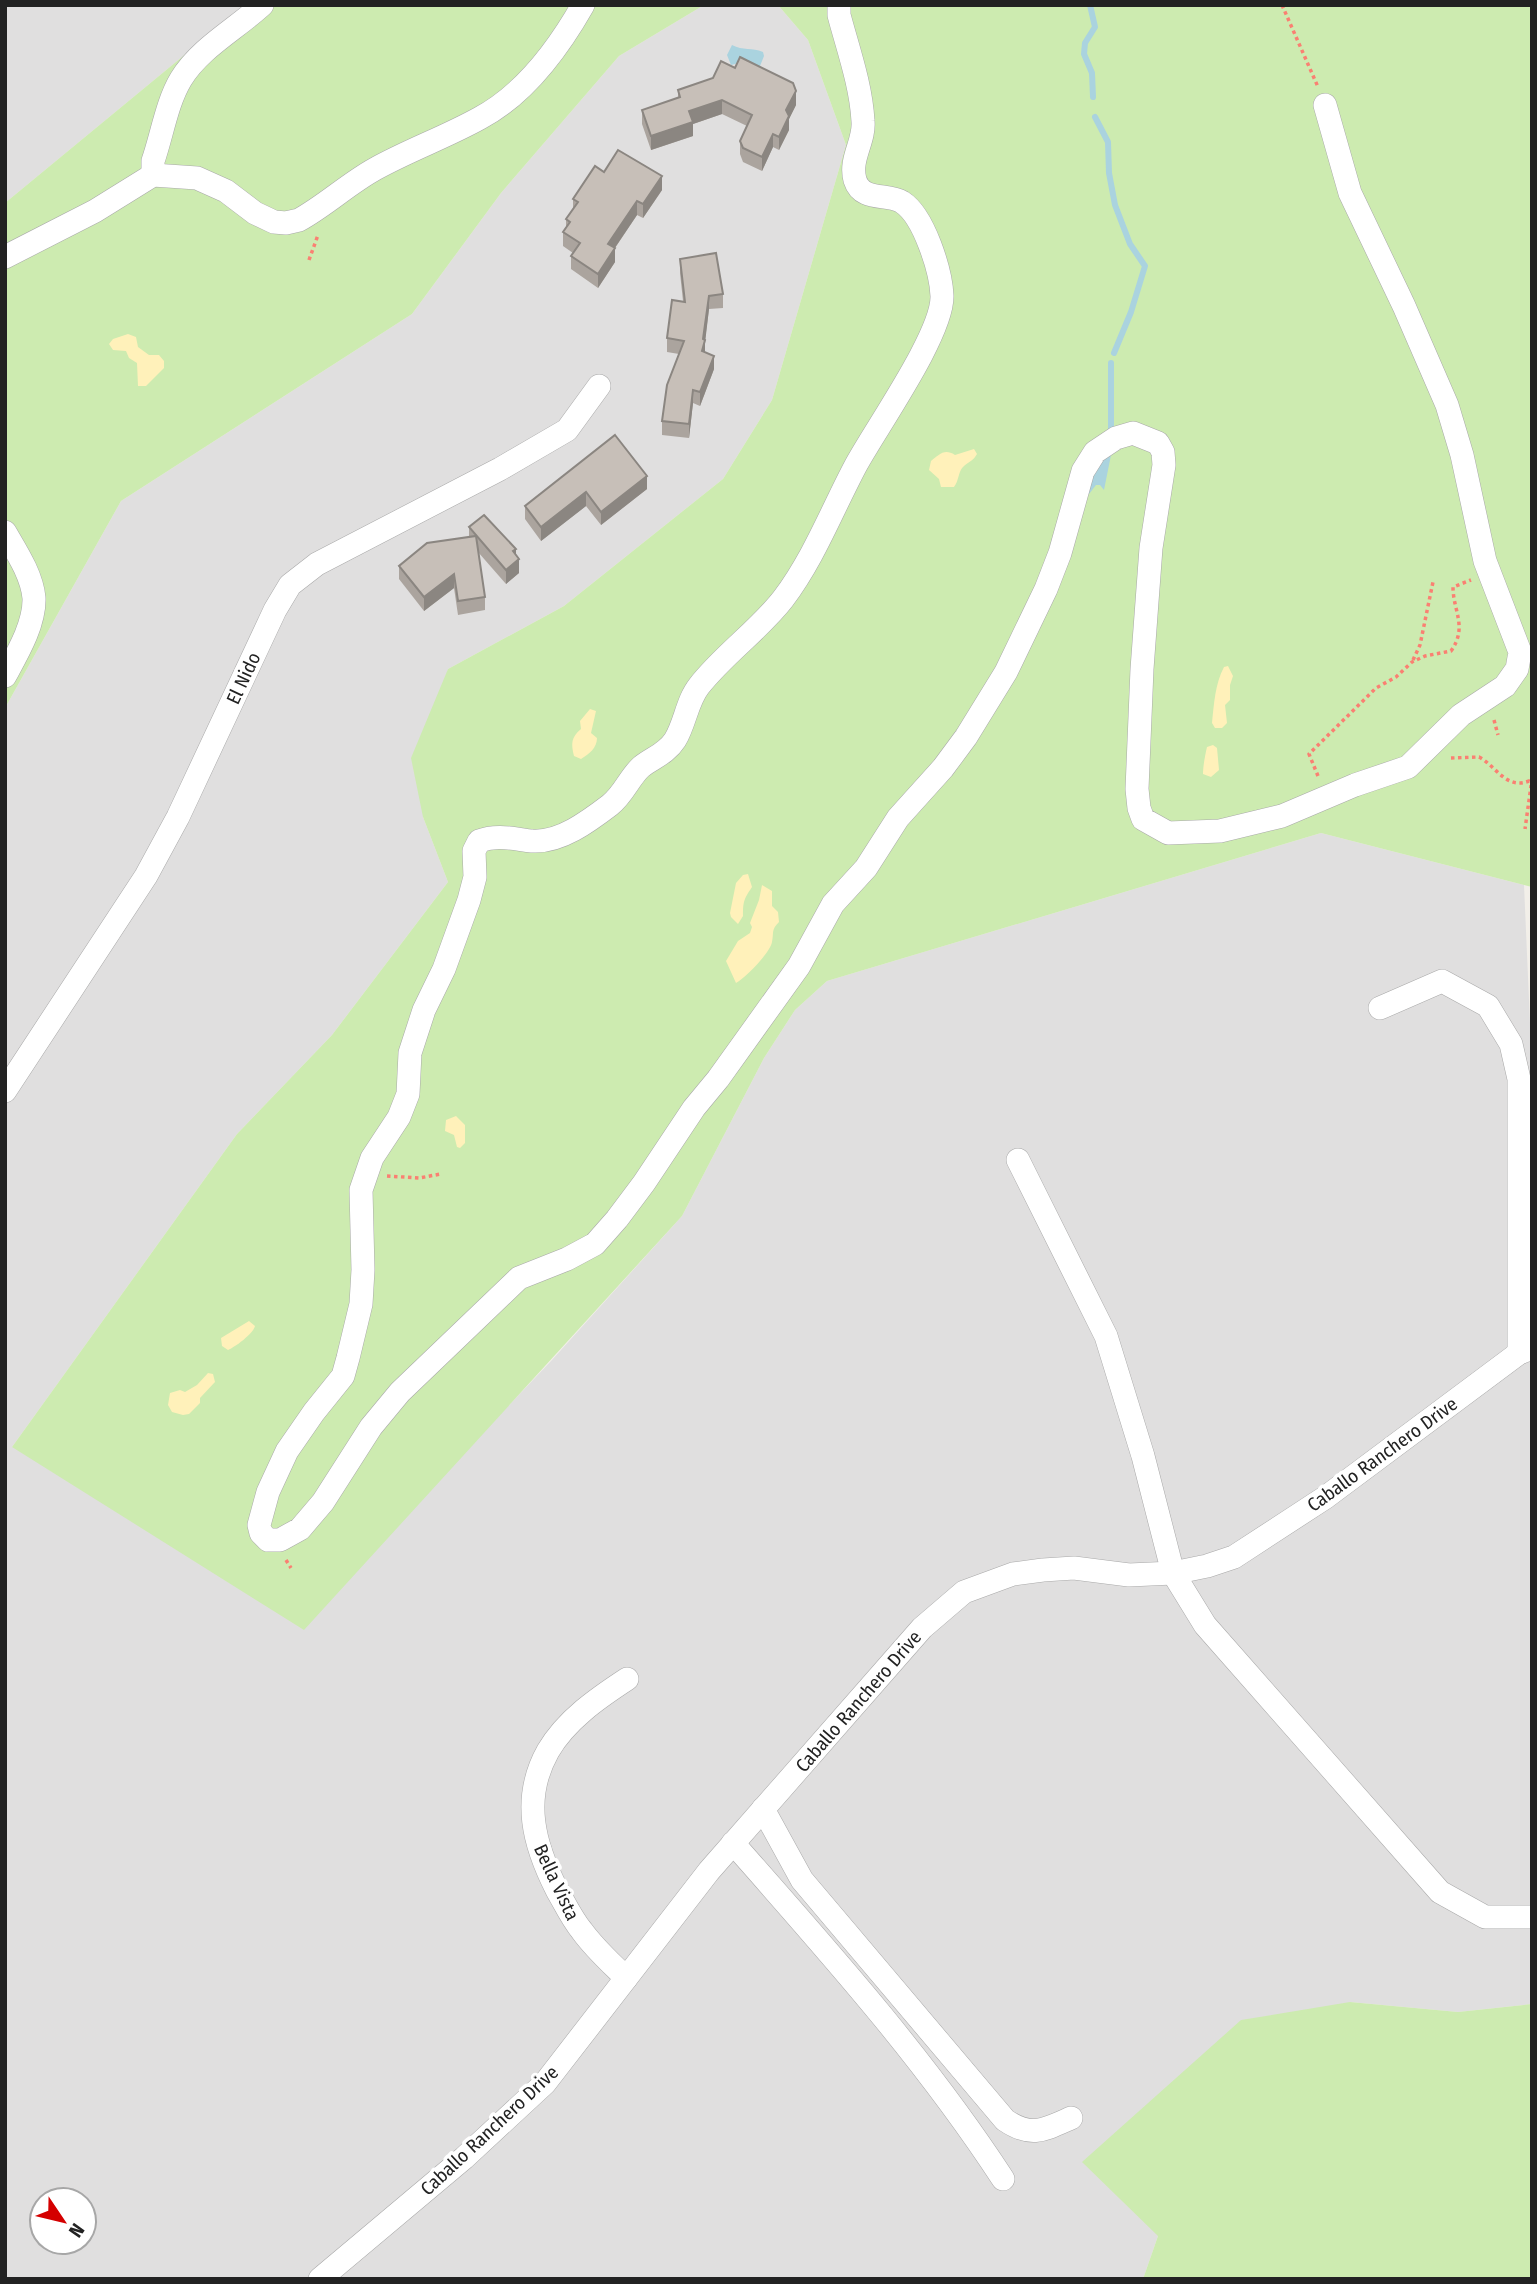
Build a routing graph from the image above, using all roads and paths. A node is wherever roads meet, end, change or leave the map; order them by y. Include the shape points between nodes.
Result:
1 (261, 5) edge
2 (583, 5) edge
3 (839, 5) edge
4 (1282, 5) edge
5 (1325, 105) joint
6 (153, 175) junction
7 (5, 257) edge
8 (599, 386) dead end
9 (5, 532) edge
10 (1490, 573) junction
11 (1433, 582) dead end
12 (1412, 662) junction
13 (5, 676) edge
14 (1428, 747) junction
15 (1331, 795) junction
16 (1525, 829) dead end
17 (1380, 1008) dead end
18 (5, 1091) edge
19 (1018, 1160) dead end
20 (368, 1171) junction
21 (440, 1174) dead end
22 (1525, 1351) edge
23 (1173, 1573) junction
24 (627, 1679) dead end
25 (763, 1809) junction
26 (733, 1843) junction
27 (1532, 1917) edge
28 (626, 1978) junction
29 (1071, 2118) dead end
30 (1003, 2179) dead end
31 (320, 2279) edge

1 - 6 street via 181,79 153,161
2 - 6 street via 539,69 510,98 482,118 372,171 299,220 274,222 197,178
3 - 20 street via 864,124 855,158 856,181 865,193 902,202 916,219 937,261 942,299 939,315 808,561 780,603 697,688 674,741 636,772 621,796 566,833 535,841 489,837 479,841 474,851 475,877 460,926 410,1053 408,1094
4 - 5 path
5 - 10 street via 1350,193 1447,405
6 - 7 street via 85,217
8 - 18 street, El Nido via 567,430 317,564 290,585 146,876
9 - 13 street via 34,598 30,621
10 - 12 path via 1453,587 1460,629 1451,651
10 - 14 street via 1519,647 1519,664 1505,686 1461,715
11 - 12 path
12 - 15 path via 1376,688 1309,754 1314,771
14 - 15 street via 1408,767
14 - 16 path via 1452,758 1479,757 1508,781 1529,781
15 - 20 street via 1282,816 1220,831 1168,833 1143,819 1137,789 1142,669 1151,548 1164,465 1158,443 1133,433 1116,438 1096,452 1083,471 1046,589 1006,672 965,737 898,818 866,868 833,904 799,966 617,1219 594,1244 519,1278 400,1392 300,1529 270,1541 259,1525 268,1492 287,1451 343,1376 348,1359 361,1304 361,1190
17 - 22 street via 1442,981 1488,1006 1511,1044 1519,1079
19 - 23 street via 1106,1336
20 - 21 path via 409,1178
22 - 23 street, Caballo Ranchero Drive via 1270,1535 1223,1562
23 - 25 street, Caballo Ranchero Drive via 1043,1570 1013,1574 964,1592 922,1628
23 - 27 street via 1205,1625 1440,1892 1485,1917
24 - 28 street, Bella Vista via 581,1712 548,1752 533,1799 537,1845 574,1921
25 - 26 street, Caballo Ranchero Drive
25 - 29 street via 802,1880 1005,2120 1018,2129 1035,2132
26 - 28 street, Caballo Ranchero Drive
26 - 30 street via 871,2001
28 - 31 street, Caballo Ranchero Drive via 545,2083

